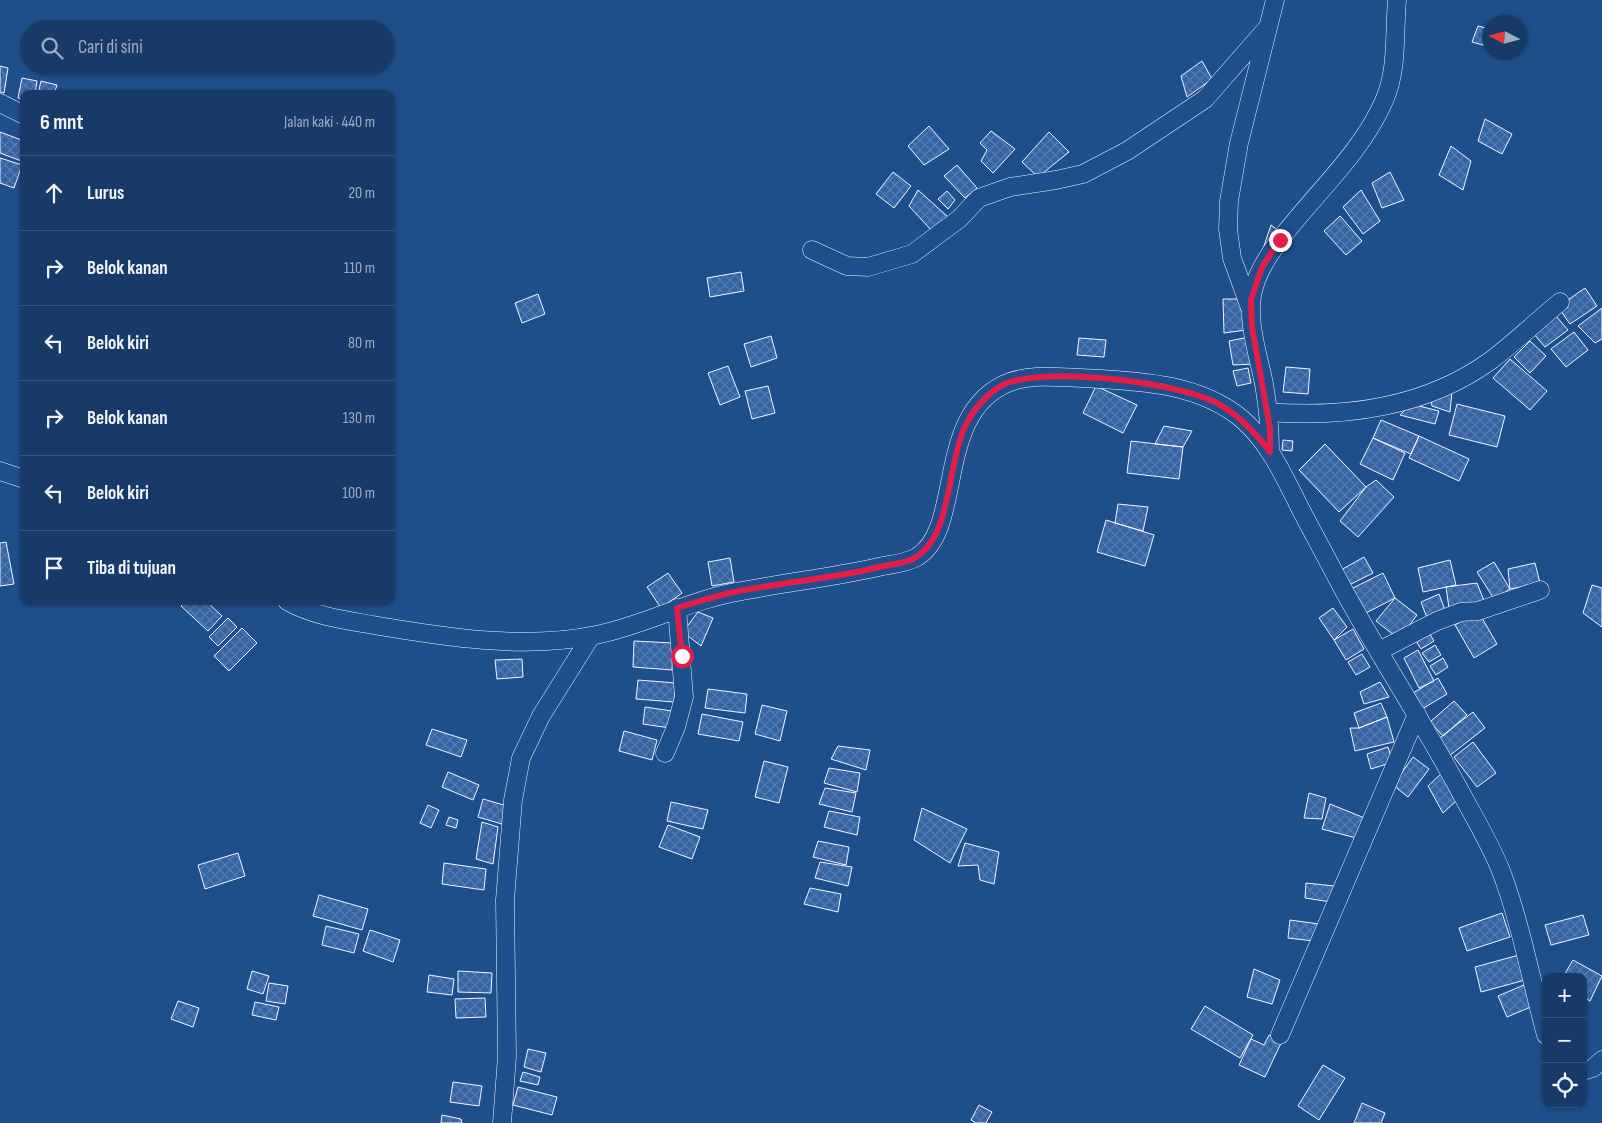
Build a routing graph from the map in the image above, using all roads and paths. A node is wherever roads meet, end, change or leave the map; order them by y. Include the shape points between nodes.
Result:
1 (1275, 0) edge
2 (1397, 0) edge
3 (1268, 27) junction
4 (0, 103) edge
5 (20, 113) edge
6 (812, 250) dead end
7 (1560, 302) dead end
8 (1251, 310) junction
9 (1268, 412) junction
10 (1270, 452) junction
11 (0, 471) edge
12 (20, 478) edge
13 (1540, 590) dead end
14 (293, 605) edge
15 (677, 608) junction
16 (591, 636) junction
17 (1379, 651) junction
18 (1417, 714) junction
19 (664, 753) dead end
20 (1542, 1019) edge
21 (1280, 1035) dead end
22 (1602, 1060) edge
23 (1587, 1070) edge
24 (502, 1123) edge

1 - 3 street
2 - 8 street via 1392,76 1385,99 1361,142 1299,215 1262,267 1254,287
3 - 6 street via 1205,98 1127,151 1083,174 1010,187 979,198 959,219 918,251 868,267 847,266
3 - 8 street via 1239,143 1229,201 1232,258
4 - 5 street
7 - 9 street via 1490,360 1440,389 1383,408 1317,414
8 - 9 street
9 - 10 street
10 - 15 street via 1235,414 1214,402 1172,387 1114,380 1040,377 1017,380 995,390 969,419 956,452 939,527 929,546 915,558 843,576 737,591
10 - 17 street
11 - 12 street
13 - 17 street via 1478,611 1461,612 1437,620
14 - 16 street via 333,618 442,634 534,641
15 - 16 street via 622,629
15 - 19 street via 684,698
16 - 24 street via 541,716 521,758 506,876 507,1056
17 - 18 street
18 - 20 street via 1500,868
18 - 21 street
22 - 23 street

